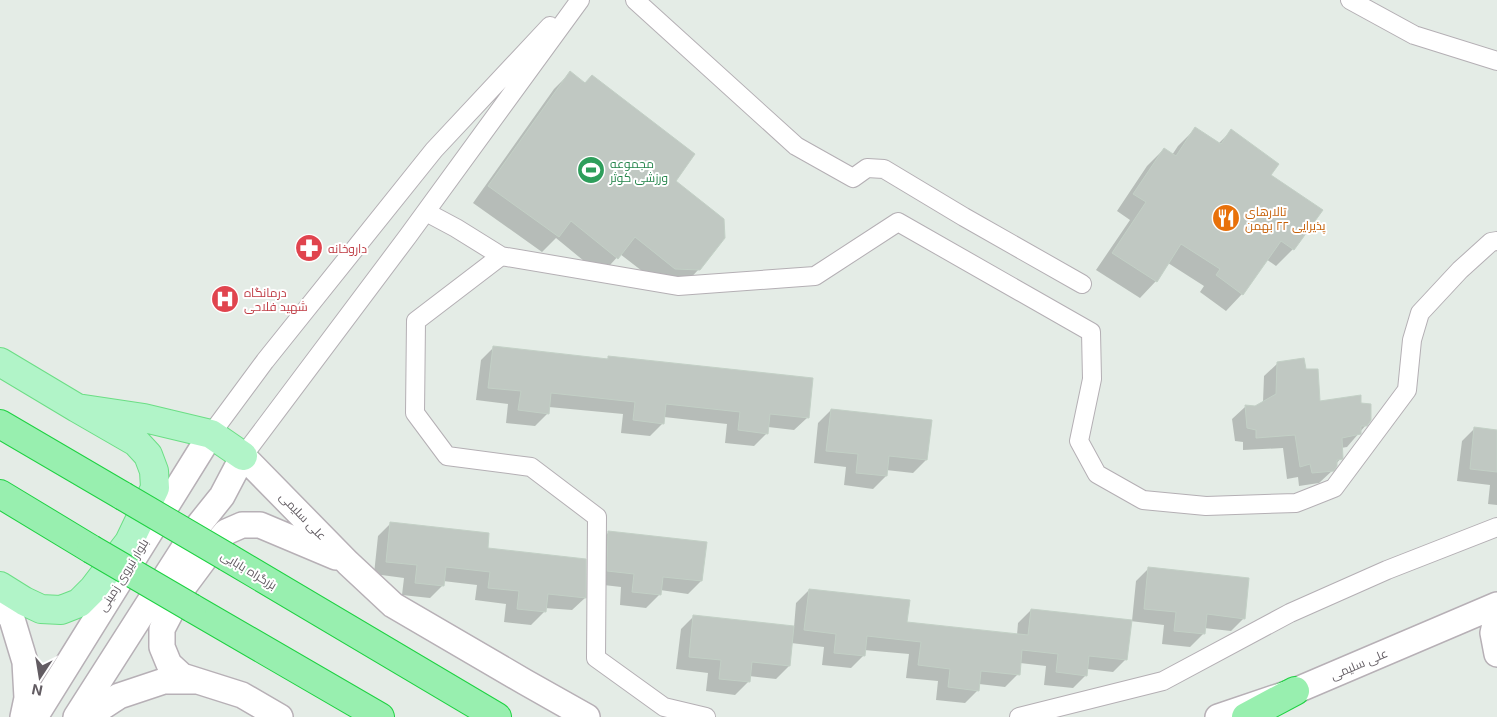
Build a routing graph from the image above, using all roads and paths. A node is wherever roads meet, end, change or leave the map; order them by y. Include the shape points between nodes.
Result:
1 (574, 0) edge
2 (580, 0) edge
3 (635, 0) edge
4 (1350, 0) edge
5 (1497, 60) edge
6 (426, 212) junction
7 (1497, 241) edge
8 (501, 256) junction
9 (1082, 284) dead end
10 (0, 362) edge
11 (77, 408) junction
12 (0, 424) edge
13 (211, 434) junction
14 (244, 456) junction
15 (0, 494) edge
16 (1497, 527) edge
17 (348, 563) junction
18 (0, 586) edge
19 (0, 603) edge
20 (1497, 604) edge
21 (1497, 615) edge
22 (1497, 654) edge
23 (200, 681) junction
24 (1295, 691) junction
25 (23, 717) edge
26 (35, 717) edge
27 (76, 717) edge
28 (87, 717) edge
29 (280, 717) edge
30 (380, 717) edge
31 (497, 717) edge
32 (587, 717) edge
33 (706, 717) edge
34 (1019, 717) edge
35 (1218, 717) edge
36 (1246, 717) edge

1 - 13 street via 434,150 265,361
2 - 6 street
3 - 9 street via 796,146 853,178 867,168 884,169
4 - 5 street via 1414,35
6 - 8 street
6 - 14 street
7 - 8 street via 1491,242 1460,270 1420,313 1412,340 1407,390 1334,488 1296,503 1206,506 1143,500 1097,474 1079,441 1092,379 1090,332 898,222 815,276 678,286
8 - 33 street via 416,321 415,413 447,456 531,466 597,517 596,658 664,707
10 - 11 main road, علی سلیمی
11 - 13 main road, علی سلیمی via 144,418
11 - 18 main road via 136,442 148,455 154,471 155,488 129,542 79,603 61,610 42,609
12 - 31 highway, بزرگراه بابایی, bridge
13 - 14 main road, علی سلیمی
13 - 26 main road, بلوار نیروی زمینی
14 - 17 main road, علی سلیمی
14 - 27 main road via 222,496 198,526
15 - 30 highway, bridge
16 - 34 street via 1290,613 1163,681
17 - 23 main road via 260,525 242,525 226,532 184,585 162,629 162,647 169,664 182,676
17 - 32 main road, علی سلیمی via 393,605
19 - 25 main road via 12,619 25,662 27,698
20 - 24 main road, علی سلیمی
21 - 22 main road via 1493,633
23 - 28 main road via 164,681 119,696
23 - 29 main road via 242,695
24 - 35 main road, علی سلیمی
24 - 36 highway

